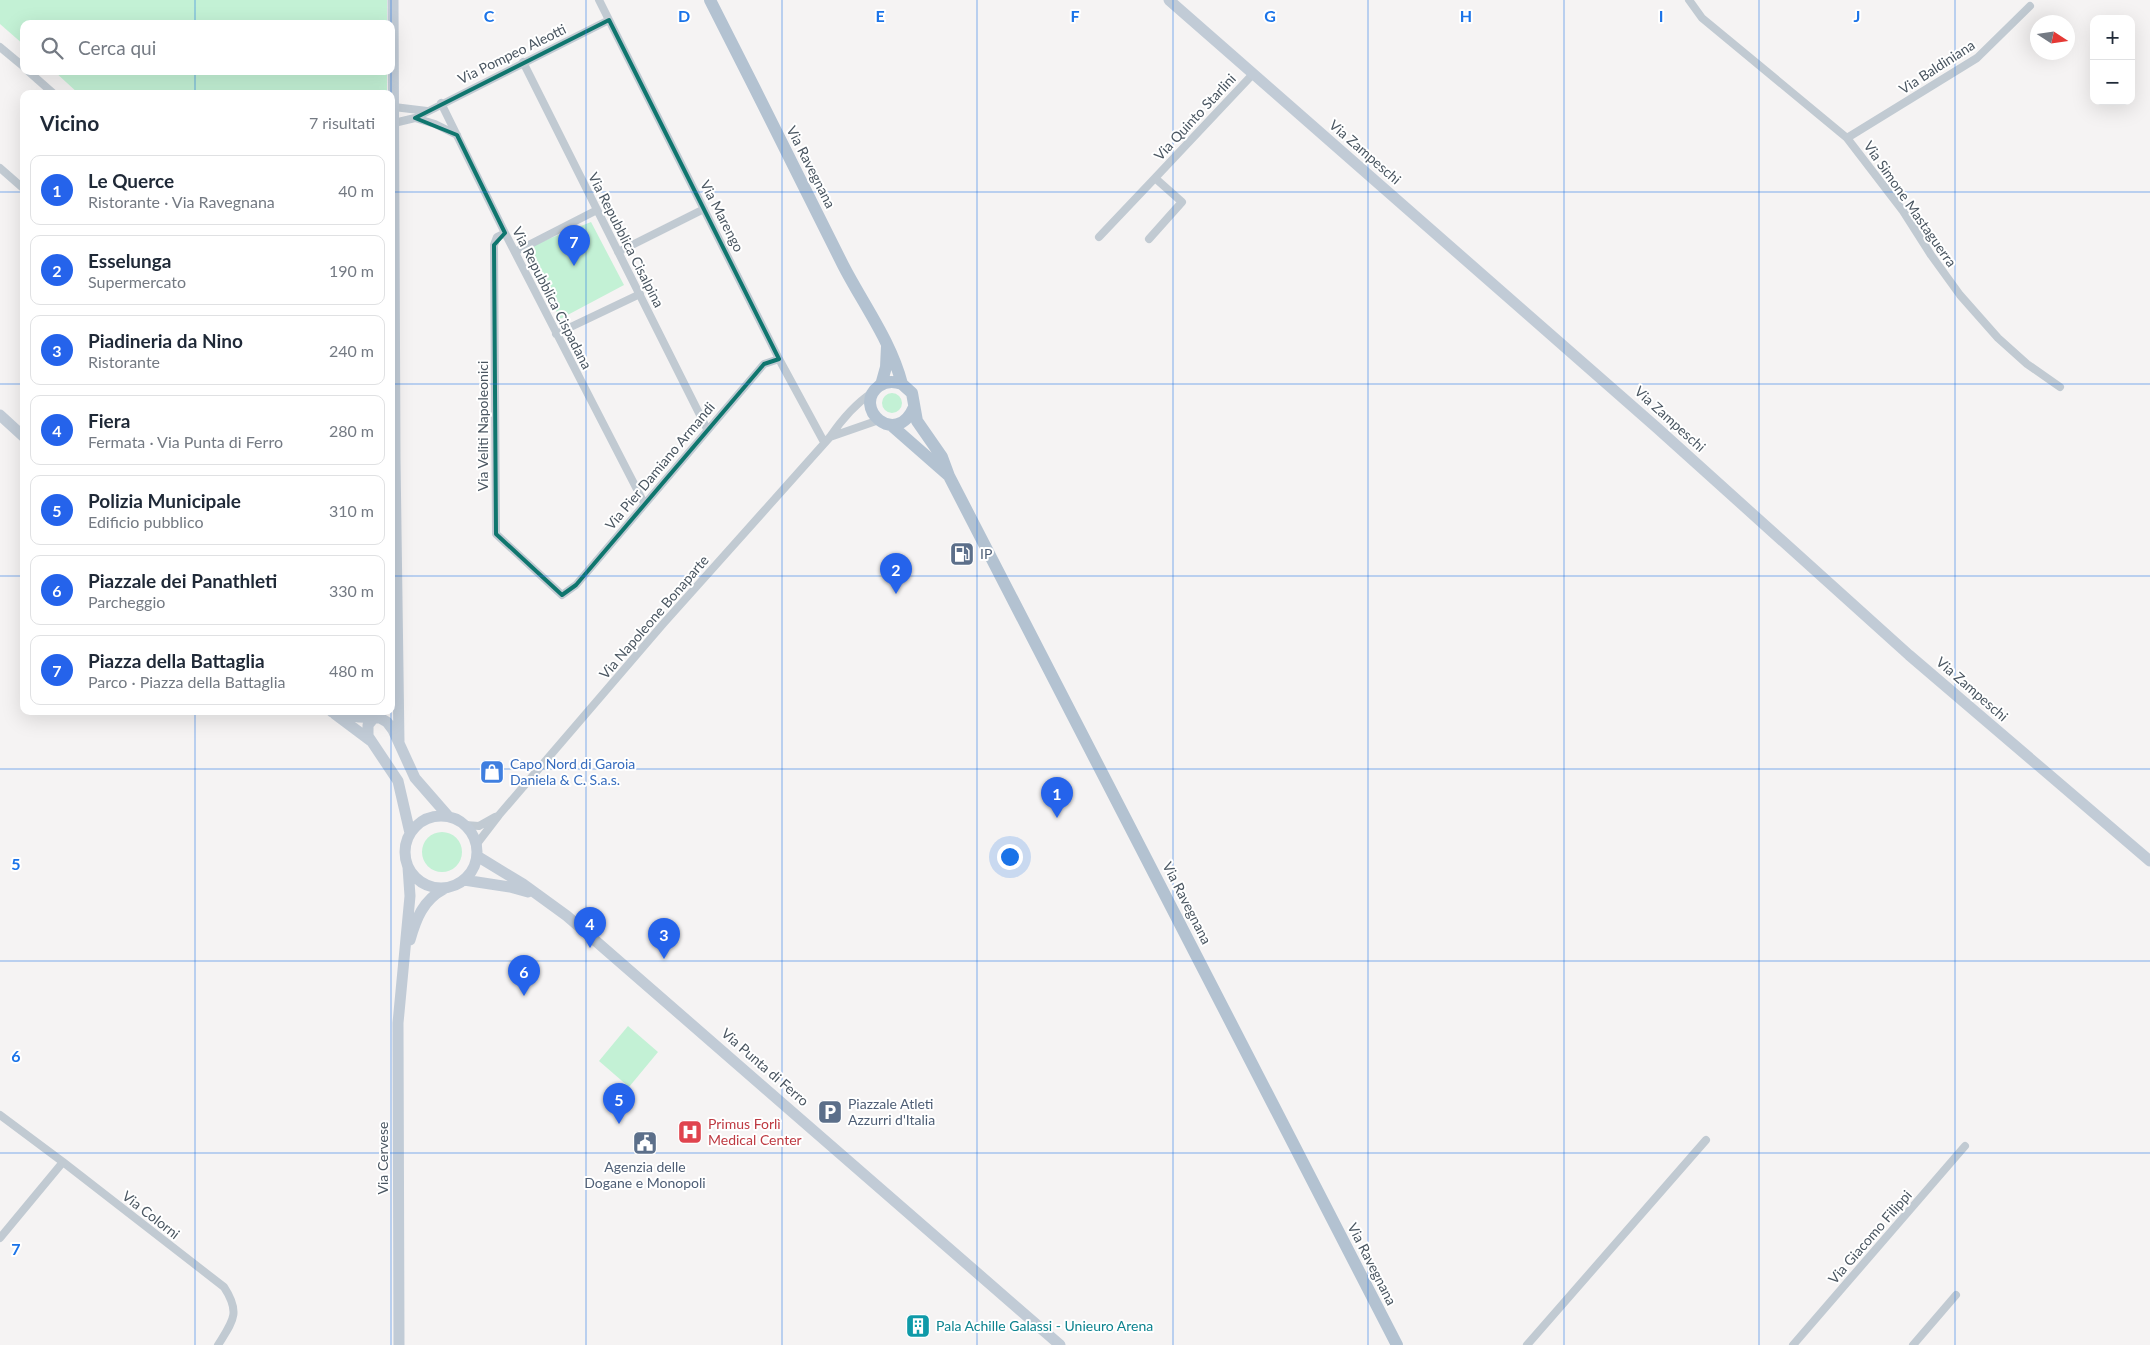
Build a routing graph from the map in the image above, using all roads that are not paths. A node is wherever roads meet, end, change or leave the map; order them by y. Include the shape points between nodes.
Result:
1 (393, 0) edge
2 (599, 0) edge
3 (710, 0) edge
4 (1169, 0) edge
5 (1689, 0) edge
6 (2030, 6) dead end
7 (393, 20) edge
8 (609, 20) junction
9 (0, 47) edge
10 (523, 62) junction
11 (20, 64) edge
12 (1253, 74) junction
13 (33, 75) edge
14 (394, 75) edge
15 (49, 90) edge
16 (394, 90) edge
17 (441, 103) junction
18 (395, 107) edge
19 (427, 110) junction
20 (415, 118) junction
21 (395, 123) edge
22 (457, 135) junction
23 (1848, 138) junction
24 (0, 168) edge
25 (1155, 178) junction
26 (20, 186) edge
27 (704, 209) junction
28 (597, 210) junction
29 (505, 233) junction
30 (1099, 237) dead end
31 (1148, 239) dead end
32 (515, 252) junction
33 (618, 252) junction
34 (640, 294) junction
35 (556, 334) junction
36 (887, 346) junction
37 (779, 360) junction
38 (902, 384) junction
39 (2060, 387) dead end
40 (877, 388) junction
41 (914, 407) junction
42 (0, 415) edge
43 (885, 423) junction
44 (707, 429) junction
45 (20, 433) edge
46 (827, 440) junction
47 (950, 476) junction
48 (644, 504) junction
49 (395, 562) edge
50 (562, 595) joint
51 (397, 666) junction
52 (395, 674) edge
53 (336, 715) edge
54 (376, 715) edge
55 (371, 741) junction
56 (399, 742) junction
57 (499, 815) junction
58 (449, 817) junction
59 (465, 825) junction
60 (410, 833) junction
61 (476, 850) junction
62 (2150, 861) edge
63 (408, 867) junction
64 (464, 880) junction
65 (444, 888) junction
66 (538, 895) junction
67 (402, 971) junction
68 (0, 1115) edge
69 (1706, 1140) dead end
70 (1965, 1146) dead end
71 (63, 1162) junction
72 (0, 1238) edge
73 (1956, 1294) dead end
74 (218, 1345) edge
75 (399, 1345) edge
76 (1060, 1345) edge
77 (1397, 1345) edge
78 (1527, 1345) edge
79 (1793, 1345) edge
80 (1913, 1345) edge

1 - 7 street
2 - 8 street, Via Marengo
3 - 36 main road, Via Ravegnana
4 - 12 street, Via Zampeschi
5 - 23 street, Via Simone Mastaguerra via 1702,18
6 - 23 street, Via Baldiniana via 1977,58
8 - 10 street, Via Pompeo Aleotti
8 - 27 street, Via Marengo
9 - 11 street
10 - 17 street, Via Pompeo Aleotti
10 - 28 street, Via Repubblica Cisalpina
12 - 25 street, Via Quinto Starlini
12 - 62 street, Via Zampeschi via 1656,426 1910,655
13 - 15 street
14 - 16 street
17 - 19 street, Via Pompeo Aleotti
17 - 22 street, Via Repubblica Cispadana
18 - 19 street
19 - 20 street, Via Pompeo Aleotti
20 - 21 street
20 - 22 street
22 - 29 street, Via Repubblica Cispadana
23 - 39 street, Via Simone Mastaguerra via 1960,295 1998,338
24 - 26 street
25 - 30 street, Via Quinto Starlini
25 - 31 street, Via Quinto Starlini via 1182,202
27 - 33 street
27 - 37 street, Via Marengo
28 - 32 street
28 - 33 street, Via Repubblica Cisalpina
29 - 32 street, Via Repubblica Cispadana
29 - 50 street, Via Veliti Napoleonici via 497,237 494,245 496,534
32 - 35 street, Via Repubblica Cispadana
33 - 34 street, Via Repubblica Cisalpina
34 - 35 street
34 - 44 street, Via Repubblica Cisalpina
35 - 48 street, Via Repubblica Cispadana
36 - 38 main road, Via Ravegnana
36 - 40 main road via 886,367
37 - 44 street, Via Pier Damiano Armandi via 764,364
37 - 46 street, Via Marengo
38 - 40 main road via 891,382
38 - 41 main road via 912,394
40 - 43 main road via 871,408
40 - 46 street, Via Napoleone Bonaparte via 856,405
41 - 43 main road via 903,422
41 - 47 main road, Via Ravegnana via 917,421 942,457
42 - 45 street
43 - 46 street, Via Napoleone Bonaparte
43 - 47 main road, Via Ravegnana
44 - 48 street, Via Pier Damiano Armandi
46 - 57 street, Via Napoleone Bonaparte
47 - 77 main road, Via Ravegnana
48 - 50 street, Via Pier Damiano Armandi via 576,585
49 - 51 street
51 - 52 street
51 - 56 street
53 - 55 street, Via Cervese
54 - 55 street via 367,731
54 - 56 street via 387,722
55 - 60 street, Via Cervese via 398,781
56 - 58 street via 414,778
57 - 59 street, Via Napoleone Bonaparte via 479,826
57 - 61 street, Via Napoleone Bonaparte
58 - 59 street
58 - 60 street via 432,817
59 - 61 street via 473,836
60 - 63 street, Via Cervese via 405,848
61 - 64 street via 472,870
61 - 66 street, Via Punta di Ferro
63 - 65 street via 422,884
63 - 67 street, Via Cervese via 410,896
64 - 65 street, Via Cervese
64 - 66 street, Via Punta di Ferro
65 - 67 street, Via Cervese via 432,895 424,906
66 - 76 street, Via Punta di Ferro via 567,916
67 - 75 street, Via Cervese via 398,1023
68 - 71 street, Via Colorni
69 - 78 street
70 - 79 street, Via Giacomo Filippi
71 - 72 street
71 - 74 street, Via Colorni via 224,1287 233,1301 234,1317
73 - 80 street

